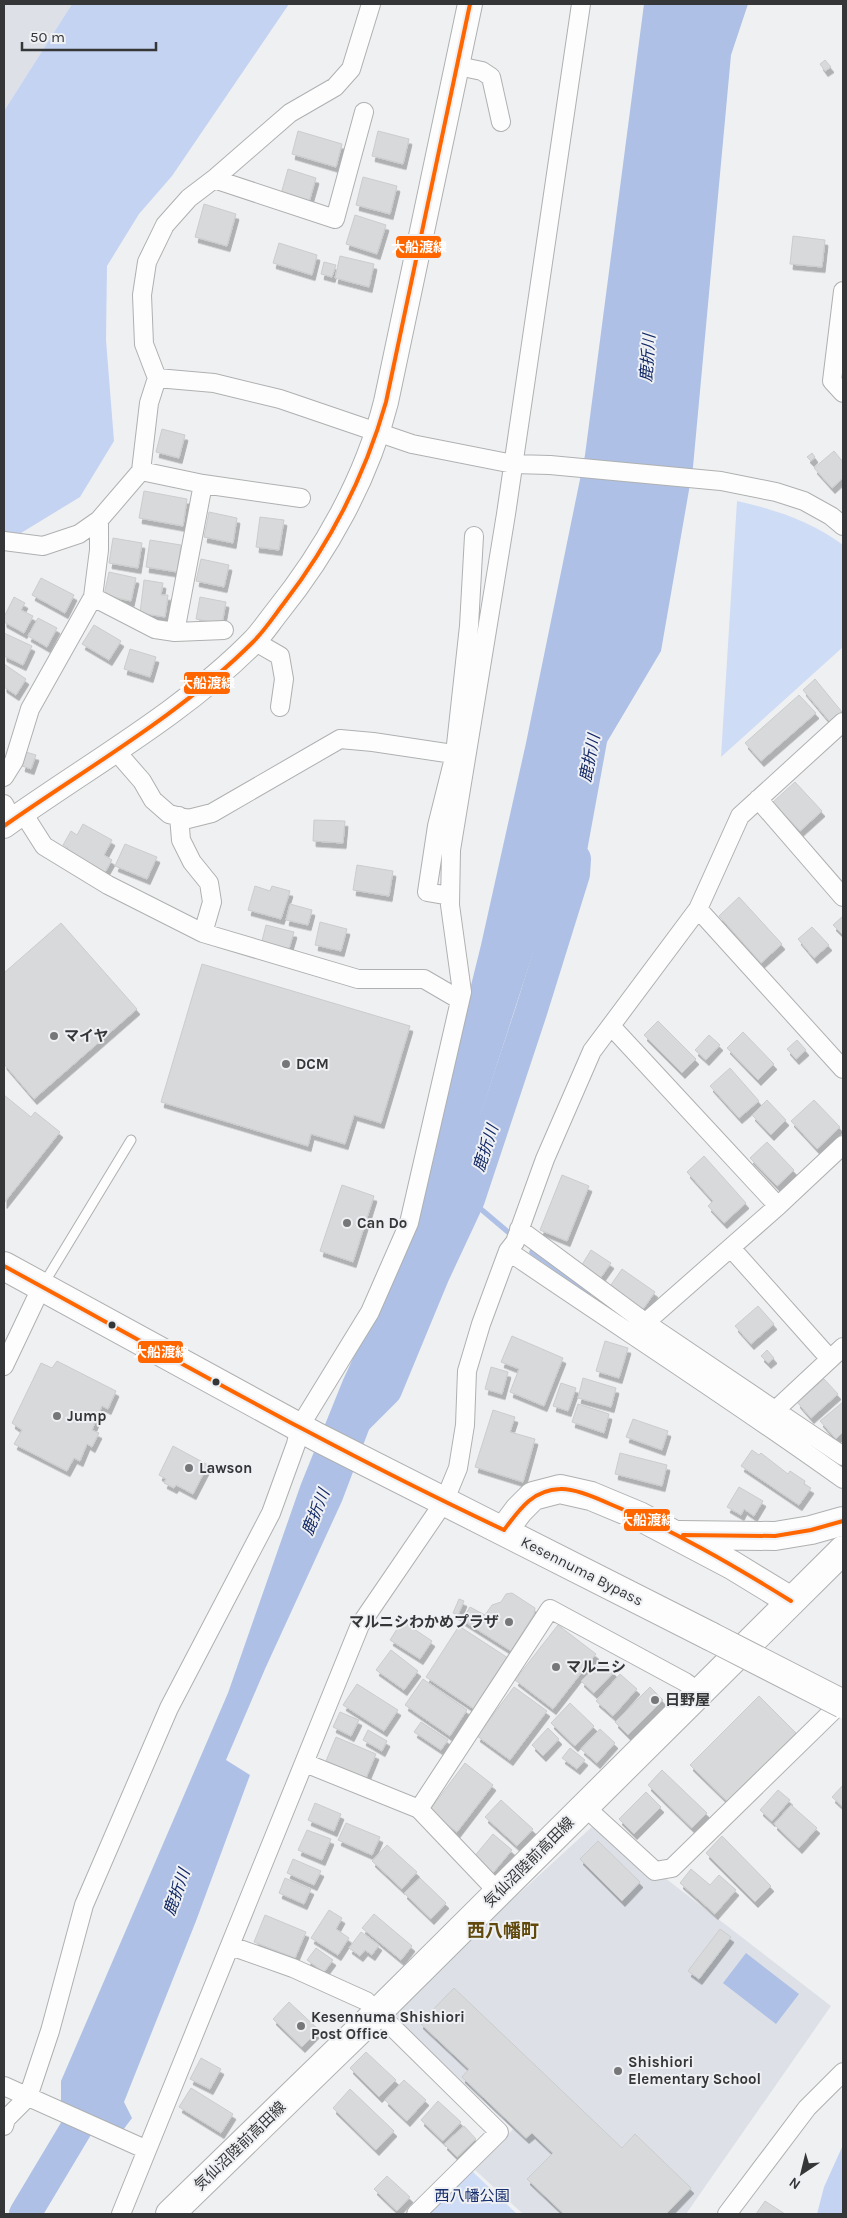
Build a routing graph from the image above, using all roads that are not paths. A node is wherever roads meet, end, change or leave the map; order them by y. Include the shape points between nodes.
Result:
1 (371, 4) edge
2 (470, 4) edge
3 (581, 4) edge
4 (458, 66) junction
5 (364, 112) dead end
6 (501, 122) dead end
7 (214, 179) junction
8 (843, 291) edge
9 (157, 378) junction
10 (843, 393) edge
11 (379, 431) junction
12 (513, 464) junction
13 (141, 471) junction
14 (203, 484) junction
15 (301, 498) dead end
16 (99, 520) junction
17 (843, 526) edge
18 (474, 536) dead end
19 (4, 541) edge
20 (93, 597) junction
21 (224, 630) dead end
22 (175, 632) junction
23 (254, 641) junction
24 (280, 707) dead end
25 (843, 722) edge
26 (116, 750) junction
27 (461, 755) junction
28 (4, 777) edge
29 (758, 799) junction
30 (11, 816) edge
31 (179, 816) junction
32 (843, 897) edge
33 (698, 909) junction
34 (203, 933) junction
35 (460, 1000) junction
36 (611, 1026) junction
37 (843, 1069) edge
38 (131, 1140) dead end
39 (843, 1145) edge
40 (778, 1206) junction
41 (518, 1229) junction
42 (731, 1248) junction
43 (508, 1251) junction
44 (4, 1266) edge
45 (41, 1288) junction
46 (646, 1322) junction
47 (632, 1336) junction
48 (843, 1347) edge
49 (830, 1359) junction
50 (4, 1366) edge
51 (777, 1409) junction
52 (763, 1421) junction
53 (309, 1431) junction
54 (843, 1456) edge
55 (843, 1479) edge
56 (434, 1497) junction
57 (843, 1521) edge
58 (504, 1530) junction
59 (673, 1535) junction
60 (843, 1550) edge
61 (792, 1601) junction
62 (698, 1692) junction
63 (843, 1703) edge
64 (305, 1762) junction
65 (584, 1806) junction
66 (419, 1809) junction
67 (498, 1892) junction
68 (231, 1946) junction
69 (378, 2012) junction
70 (843, 2072) edge
71 (4, 2086) edge
72 (28, 2096) junction
73 (4, 2126) edge
74 (147, 2150) junction
75 (121, 2214) edge
76 (170, 2214) edge
77 (416, 2214) edge
78 (727, 2214) edge

1 - 7 street via 351,69 335,87 290,113
2 - 4 main road
3 - 12 street
4 - 6 street via 482,71 491,77
4 - 11 main road
5 - 7 street via 335,219
7 - 9 street via 189,198 165,225 147,262 142,295 144,344
8 - 10 street via 832,381
9 - 11 street via 214,383
9 - 13 street via 150,403
11 - 12 street via 412,444
11 - 23 main road via 360,479 300,584
12 - 17 street via 722,481 776,492 804,502
12 - 27 street via 505,523
13 - 14 street
13 - 16 street
14 - 15 street
14 - 22 street
16 - 19 street via 79,534 43,546
16 - 20 street
18 - 27 street
20 - 22 street via 155,629
20 - 28 street via 30,709 14,762
21 - 22 street
23 - 24 street via 280,656 284,679
23 - 26 main road via 194,693
25 - 29 street
26 - 30 main road
26 - 31 street via 153,800 169,814
27 - 31 street via 340,739 212,813 188,819
27 - 35 street via 451,850 450,896 462,992
29 - 32 street
29 - 33 street via 740,816
30 - 34 street via 44,846 108,885
31 - 34 street via 181,840 192,862 209,883 212,902
33 - 36 street
33 - 37 street
34 - 35 street via 358,979 424,979
35 - 53 street via 409,1223 370,1312
36 - 40 street
36 - 41 street via 592,1051
38 - 45 lane
39 - 40 street
40 - 42 street
41 - 43 street via 515,1242
41 - 46 street
42 - 46 street
42 - 49 street
43 - 47 street
43 - 56 street via 467,1371 465,1425 458,1468
44 - 45 main road, Kesennuma Bypass
45 - 50 street
45 - 53 main road, Kesennuma Bypass
46 - 47 street
46 - 51 street
47 - 52 street
48 - 49 street
49 - 51 street
51 - 52 street
51 - 54 street
52 - 55 street
53 - 56 main road, Kesennuma Bypass
53 - 72 street via 296,1444 271,1513 169,1708 84,1905 50,2031
56 - 58 main road, Kesennuma Bypass
56 - 64 street via 360,1625
57 - 59 main road via 775,1536
58 - 59 main road via 533,1496 560,1489 591,1496 639,1516
58 - 63 main road, Kesennuma Bypass, bridge
59 - 61 main road
60 - 61 main road, 気仙沼陸前高田線
61 - 62 main road, 気仙沼陸前高田線
62 - 65 main road, 気仙沼陸前高田線
62 - 66 street via 550,1609
63 - 65 street via 672,1868 655,1871
64 - 66 street
64 - 68 street
65 - 67 main road, 気仙沼陸前高田線
66 - 67 street
67 - 69 main road, 気仙沼陸前高田線
68 - 69 street via 292,1968 366,2002
68 - 74 street
69 - 76 main road, 気仙沼陸前高田線
69 - 77 street via 499,2132
70 - 78 street via 807,2108
71 - 72 street
72 - 73 street via 6,2119
72 - 74 street
74 - 75 street

